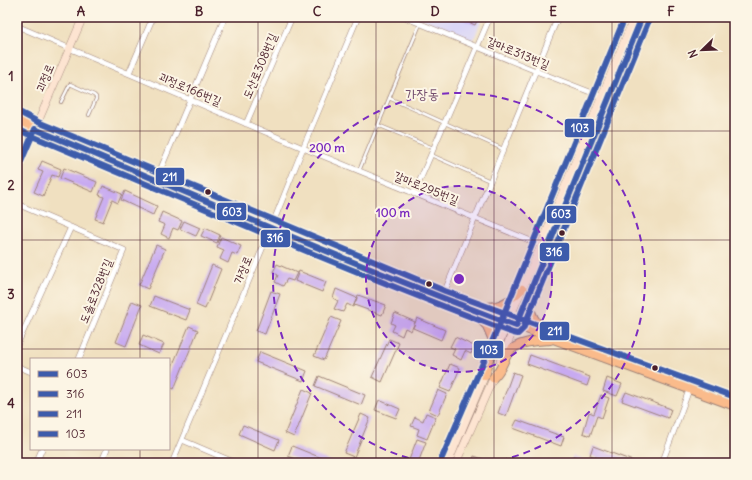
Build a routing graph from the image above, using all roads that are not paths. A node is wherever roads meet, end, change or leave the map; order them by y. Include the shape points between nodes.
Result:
1 (83, 17) edge
2 (153, 17) edge
3 (226, 17) edge
4 (292, 17) edge
5 (358, 17) edge
6 (404, 17) edge
7 (490, 17) edge
8 (558, 17) edge
9 (634, 17) edge
10 (642, 17) edge
11 (420, 24) junction
12 (17, 26) edge
13 (477, 47) junction
14 (70, 48) junction
15 (536, 71) junction
16 (128, 73) junction
17 (389, 98) junction
18 (605, 98) junction
19 (190, 100) junction
20 (61, 102) dead end
21 (89, 115) dead end
22 (17, 120) edge
23 (444, 123) junction
24 (246, 124) junction
25 (378, 125) junction
26 (35, 129) junction
27 (303, 148) junction
28 (434, 148) junction
29 (503, 149) junction
30 (431, 154) junction
31 (17, 171) edge
32 (359, 171) junction
33 (156, 180) junction
34 (490, 181) junction
35 (414, 194) junction
36 (17, 204) edge
37 (474, 219) junction
38 (72, 227) junction
39 (271, 228) junction
40 (541, 245) junction
41 (526, 292) junction
42 (442, 298) junction
43 (468, 307) junction
44 (512, 325) junction
45 (553, 339) junction
46 (17, 345) edge
47 (79, 358) edge
48 (17, 366) edge
49 (30, 372) edge
50 (489, 377) junction
51 (689, 390) junction
52 (735, 406) edge
53 (182, 440) junction
54 (42, 450) edge
55 (107, 450) edge
56 (36, 463) edge
57 (101, 463) edge
58 (172, 463) edge
59 (236, 463) edge
60 (448, 463) edge
61 (456, 463) edge
62 (662, 463) edge

1 - 14 main road, 괴정로
2 - 16 street
3 - 19 street
4 - 24 street, 도산로308번길
5 - 27 street, 가장로
6 - 11 street, 갈마로313번길
7 - 13 street
8 - 15 street
9 - 18 main road
10 - 18 main road
11 - 13 street, 갈마로313번길
11 - 17 lane
12 - 14 street, 괴정로166번길
13 - 15 street, 갈마로313번길
13 - 23 street
14 - 16 street, 괴정로166번길
14 - 26 main road, 괴정로
15 - 18 street, 갈마로313번길
15 - 29 street
16 - 19 street, 괴정로166번길
17 - 23 lane
17 - 25 lane
18 - 40 main road
18 - 41 main road via 547,247
19 - 24 street, 괴정로166번길
19 - 33 street
20 - 21 lane via 70,84 94,95 96,99
22 - 26 main road
23 - 28 street
23 - 29 lane
24 - 27 street, 괴정로166번길
25 - 28 lane
25 - 32 lane
26 - 31 main road, 괴정로
26 - 33 main road
27 - 32 street, 갈마로295번길
27 - 39 street, 가장로
28 - 30 street
29 - 34 street
30 - 34 lane
30 - 35 street
32 - 35 street, 갈마로295번길
33 - 39 main road
34 - 37 street
35 - 37 street, 갈마로295번길
36 - 38 street, 도솔로328번길
37 - 40 street, 갈마로295번길
37 - 42 street
38 - 46 street
38 - 47 street, 도솔로328번길 via 124,250
39 - 42 main road
39 - 53 street, 가장로
40 - 41 main road
41 - 43 main road via 500,306
41 - 44 main road
41 - 45 main road via 536,323
42 - 43 main road
43 - 44 main road
43 - 50 main road via 487,326 495,345 488,360
44 - 45 main road
44 - 50 main road
45 - 50 main road via 520,345 510,351 500,372
45 - 51 main road
48 - 49 street
50 - 60 main road
50 - 61 main road
51 - 52 main road
51 - 62 street
53 - 58 street, 가장로
53 - 59 street
54 - 56 street
55 - 57 street

